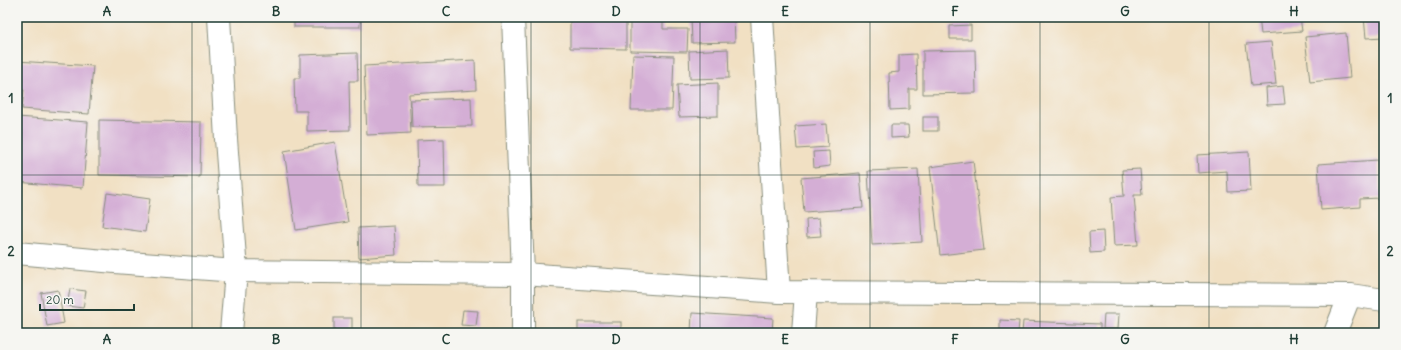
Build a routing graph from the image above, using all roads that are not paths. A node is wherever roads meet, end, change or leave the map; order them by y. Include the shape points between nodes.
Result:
1 (219, 17) edge
2 (513, 17) edge
3 (762, 17) edge
4 (17, 254) edge
5 (236, 271) junction
6 (523, 274) junction
7 (779, 292) junction
8 (806, 292) junction
9 (1350, 295) junction
10 (1384, 300) edge
11 (231, 333) edge
12 (523, 333) edge
13 (803, 333) edge
14 (1335, 333) edge

1 - 5 street
2 - 6 street
3 - 7 street
4 - 5 street
5 - 6 street
5 - 11 street
6 - 7 street
6 - 12 street
7 - 8 street
8 - 9 street
8 - 13 street
9 - 10 street
9 - 14 street

